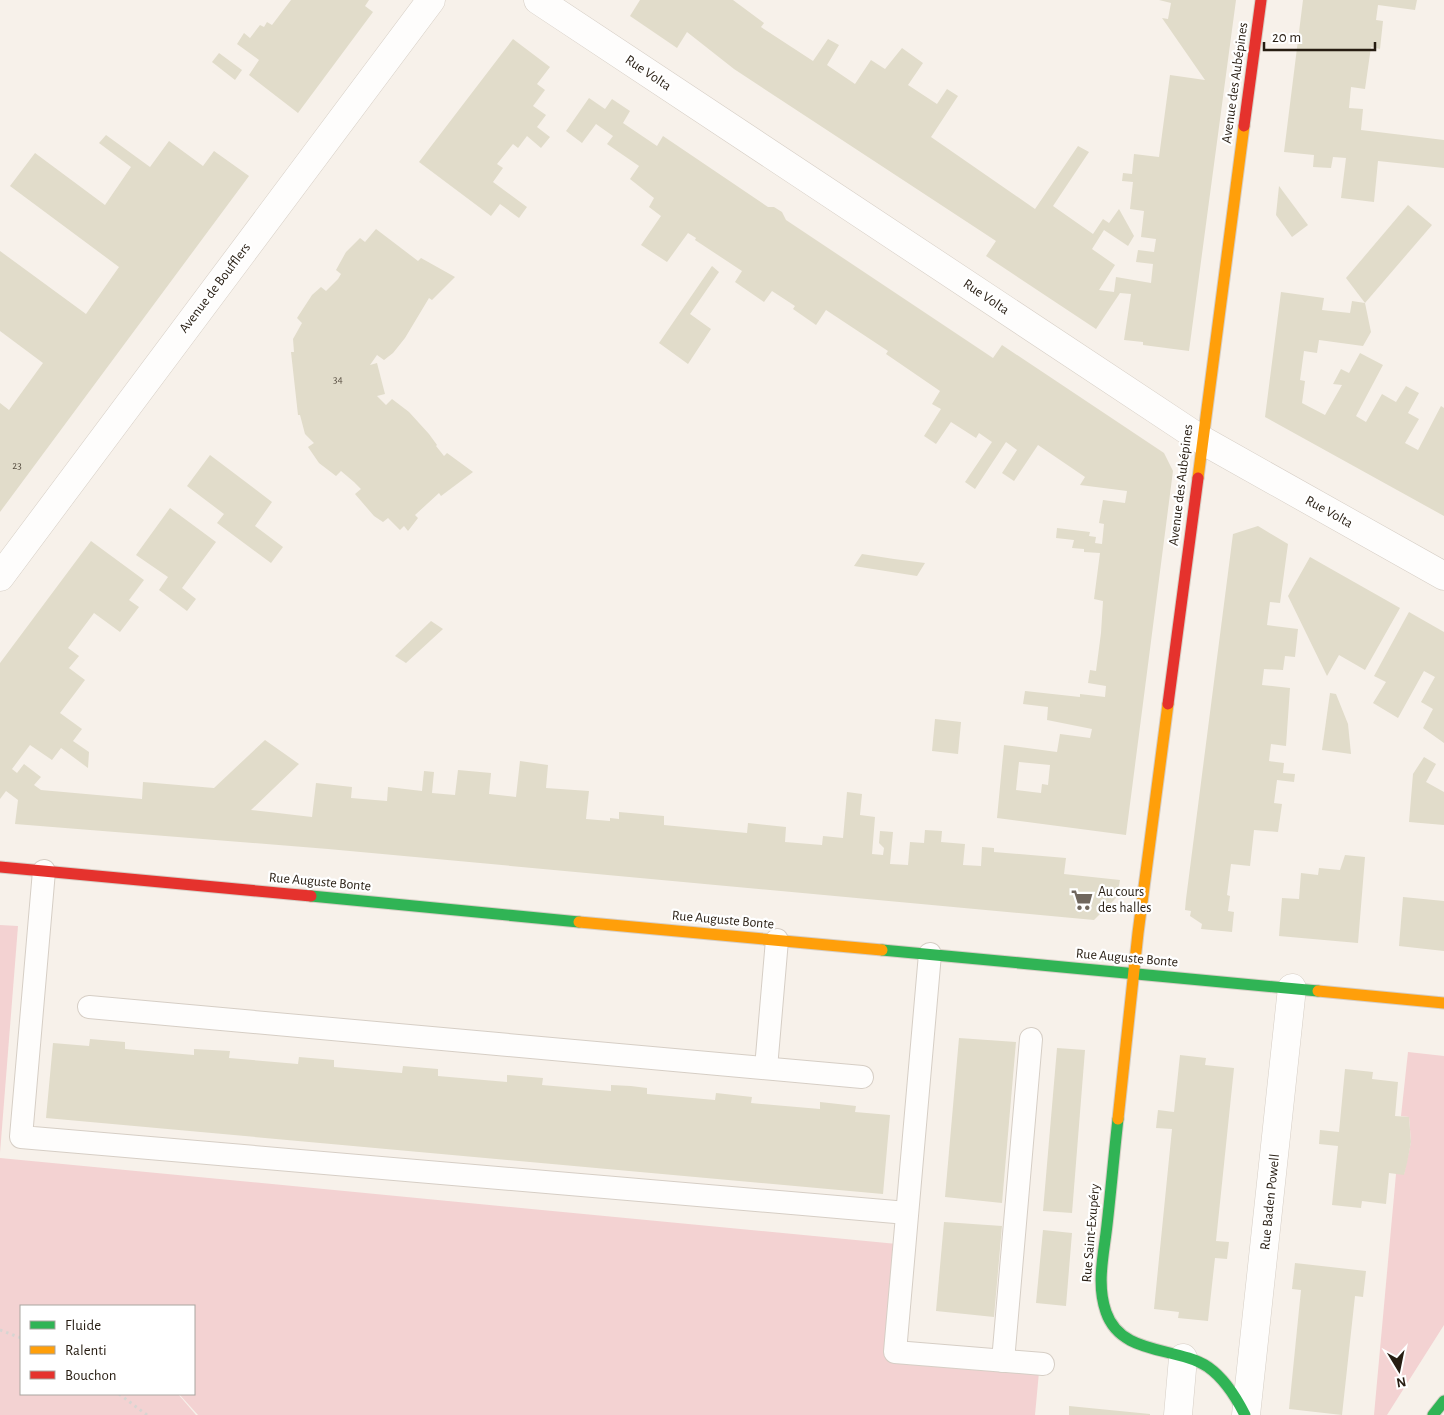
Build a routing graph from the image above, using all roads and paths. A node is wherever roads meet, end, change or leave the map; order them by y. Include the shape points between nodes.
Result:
1 (431, 0) edge
2 (538, 0) edge
3 (1261, 0) edge
4 (1202, 440) junction
5 (1444, 576) edge
6 (0, 577) edge
7 (0, 867) edge
8 (44, 871) junction
9 (777, 940) junction
10 (930, 954) junction
11 (1134, 974) junction
12 (1292, 988) junction
13 (1444, 1003) edge
14 (89, 1007) dead end
15 (1031, 1040) dead end
16 (766, 1068) junction
17 (862, 1077) dead end
18 (907, 1213) junction
19 (0, 1330) edge
20 (20, 1338) edge
21 (1183, 1358) junction
22 (1003, 1361) junction
23 (1043, 1364) dead end
24 (120, 1395) edge
25 (1444, 1401) edge
26 (147, 1415) edge
27 (1178, 1415) edge
28 (1246, 1415) edge
29 (1433, 1415) edge

1 - 6 street, Avenue de Boufflers
2 - 4 street, Rue Volta
3 - 4 street, Avenue des Aubépines
4 - 5 street, Rue Volta
4 - 11 street, Avenue des Aubépines
7 - 8 street, Rue Auguste Bonte
8 - 9 street, Rue Auguste Bonte
8 - 18 lane via 21,1137
9 - 10 street, Rue Auguste Bonte
9 - 16 lane
10 - 11 street, Rue Auguste Bonte
10 - 18 lane
11 - 12 street, Rue Auguste Bonte
11 - 21 street, Rue Saint-Exupéry via 1101,1299 1105,1316 1127,1340
12 - 13 street, Rue Auguste Bonte
12 - 28 street, Rue Baden Powell
14 - 16 lane
15 - 22 lane
16 - 17 lane
18 - 22 lane via 895,1352
19 - 20 path
21 - 27 street
21 - 28 street, Rue Saint-Exupéry via 1201,1363 1226,1383
22 - 23 lane
24 - 26 path
25 - 29 street

